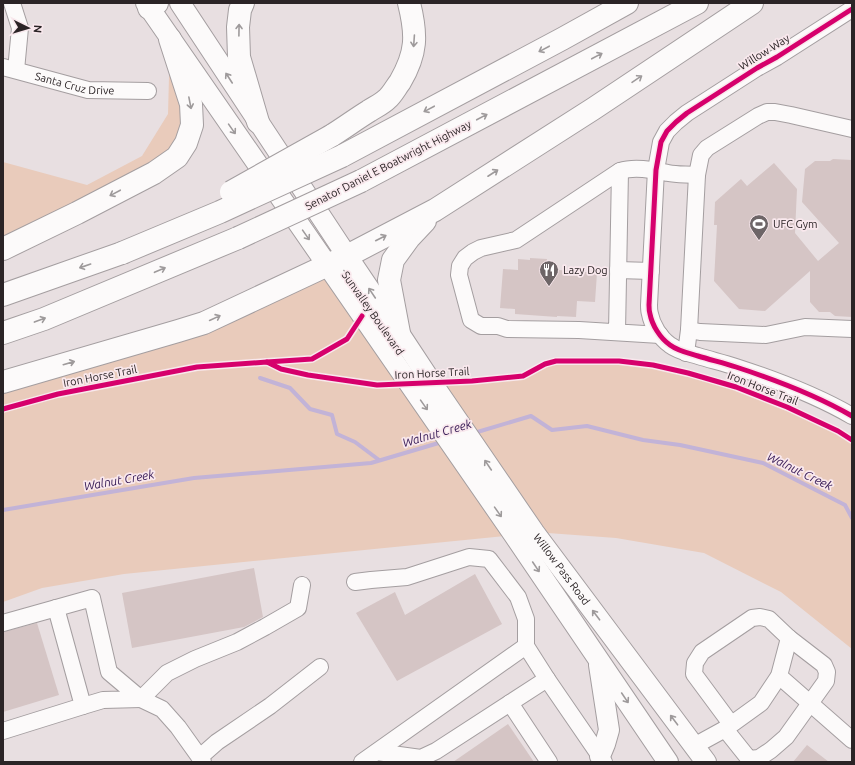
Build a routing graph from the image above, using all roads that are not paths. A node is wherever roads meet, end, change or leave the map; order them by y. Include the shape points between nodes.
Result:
1 (12, 3) edge
2 (180, 3) edge
3 (243, 3) edge
4 (409, 3) edge
5 (627, 3) edge
6 (697, 3) edge
7 (752, 3) edge
8 (150, 5) edge
9 (852, 9) edge
10 (170, 39) junction
11 (9, 68) edge
12 (148, 91) dead end
13 (258, 122) junction
14 (852, 129) edge
15 (620, 170) junction
16 (656, 170) junction
17 (697, 175) junction
18 (435, 210) junction
19 (3, 249) edge
20 (122, 253) junction
21 (346, 256) junction
22 (327, 265) junction
23 (618, 270) junction
24 (651, 271) junction
25 (3, 296) edge
26 (852, 329) edge
27 (689, 330) junction
28 (617, 332) junction
29 (3, 333) edge
30 (399, 333) junction
31 (660, 335) junction
32 (686, 353) junction
33 (424, 372) joint
34 (402, 373) joint
35 (3, 382) edge
36 (852, 416) edge
37 (355, 582) dead end
38 (302, 585) dead end
39 (56, 608) junction
40 (3, 623) edge
41 (789, 638) junction
42 (526, 646) junction
43 (598, 659) junction
44 (320, 667) dead end
45 (779, 676) junction
46 (547, 679) junction
47 (141, 699) junction
48 (510, 703) junction
49 (811, 704) junction
50 (83, 706) junction
51 (728, 727) junction
52 (3, 731) edge
53 (852, 740) edge
54 (694, 746) junction
55 (377, 752) junction
56 (602, 759) edge
57 (202, 760) edge
58 (362, 762) edge
59 (549, 762) edge
60 (668, 762) edge
61 (706, 762) edge

1 - 11 street via 20,28
13 -> 2 main road, Sunvalley Boulevard
13 -> 3 highway via 239,57 238,27
4 -> 20 highway, bridge via 413,19 414,46 406,71 388,98 331,136
5 -> 20 highway, bridge via 342,156 220,212
29 -> 6 highway, Senator Daniel E Boatwright Highway, bridge via 44,319 238,238 361,181
18 -> 7 highway
8 - 10 main road, Sunvalley Boulevard
9 - 16 street, Willow Way via 676,122 661,142
10 -> 19 highway via 191,104 192,125 186,143 177,157 154,173
10 -> 22 main road, Sunvalley Boulevard
11 - 12 street, Santa Cruz Drive via 88,90
13 - 21 main road, Sunvalley Boulevard
14 - 17 street via 767,112 707,148 702,155
15 - 16 street
15 - 23 street
15 - 28 street via 516,240 473,252 460,266 459,275 471,320 481,326
16 - 17 street via 669,174
16 - 24 street, Willow Way
17 - 27 street
21 -> 18 highway
18 - 30 highway via 393,260 389,280
20 -> 25 highway
21 - 22 highway
30 -> 21 main road, Sunvalley Boulevard
22 - 34 main road, Sunvalley Boulevard
35 -> 22 highway via 204,323
23 - 24 street
23 - 28 street
24 - 31 street, Willow Way via 650,314 653,325
26 - 27 street via 805,327 766,335
27 - 32 street
28 - 31 street
30 - 33 main road, Sunvalley Boulevard
31 - 32 street via 669,344
32 - 36 street via 773,379
54 -> 33 main road, Willow Pass Road via 534,532
34 -> 43 main road, Willow Pass Road
37 - 42 street via 407,577 469,556 489,559 518,598 526,619
38 - 47 street via 298,608 237,642 167,673
39 - 40 street
39 - 47 street via 92,598 109,672
39 - 50 street
41 - 45 street
41 - 49 street via 824,665 827,672 826,681
41 - 51 street via 769,619 752,618 702,652 694,674
42 - 46 street
42 - 55 street
43 - 56 main road via 609,730
43 -> 60 main road, Willow Pass Road
44 - 57 street via 270,706 217,742
45 - 49 street
45 - 51 street via 761,703
46 - 48 street
46 - 56 street
47 - 50 street via 103,700
47 - 57 street via 162,709 178,726
48 - 55 street via 421,758
48 - 59 street
49 - 51 street via 786,737 759,758 749,759
49 - 53 street
50 - 52 street
51 - 54 street
54 - 61 main road, Willow Pass Road
55 - 58 street

